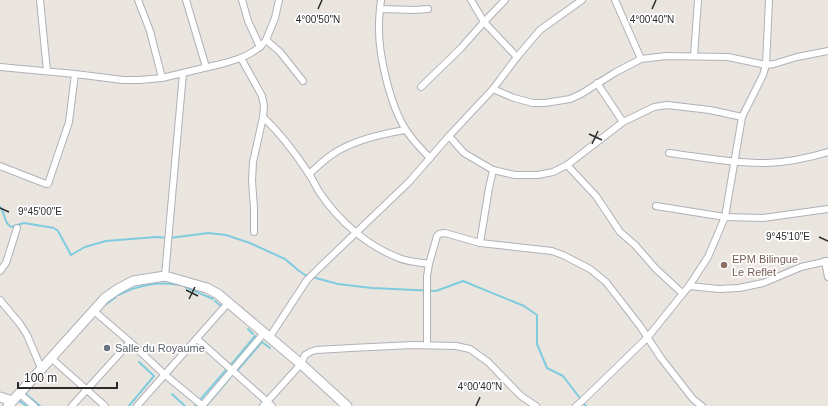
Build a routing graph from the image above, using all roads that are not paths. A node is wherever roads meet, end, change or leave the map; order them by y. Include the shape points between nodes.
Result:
1 (40, 0) edge
2 (138, 0) edge
3 (186, 0) edge
4 (242, 0) edge
5 (279, 0) edge
6 (381, 0) edge
7 (471, 0) edge
8 (505, 0) edge
9 (582, 0) edge
10 (615, 0) edge
11 (698, 0) edge
12 (769, 0) edge
13 (428, 8) dead end
14 (380, 9) junction
15 (484, 22) junction
16 (266, 40) junction
17 (260, 47) junction
18 (828, 51) edge
19 (694, 56) junction
20 (517, 57) junction
21 (241, 58) junction
22 (640, 59) junction
23 (766, 65) junction
24 (0, 67) edge
25 (206, 67) junction
26 (47, 71) junction
27 (183, 72) junction
28 (75, 74) junction
29 (162, 78) junction
30 (304, 81) dead end
31 (597, 83) junction
32 (421, 87) dead end
33 (493, 89) junction
34 (263, 117) junction
35 (742, 117) junction
36 (623, 122) junction
37 (405, 130) junction
38 (449, 136) junction
39 (828, 152) edge
40 (669, 153) dead end
41 (430, 158) junction
42 (733, 161) junction
43 (568, 165) junction
44 (0, 166) edge
45 (493, 170) junction
46 (309, 174) junction
47 (656, 206) dead end
48 (828, 209) edge
49 (725, 217) junction
50 (17, 228) dead end
51 (254, 232) dead end
52 (355, 232) junction
53 (480, 242) junction
54 (827, 261) edge
55 (429, 264) junction
56 (0, 271) edge
57 (165, 276) junction
58 (828, 277) edge
59 (689, 286) junction
60 (682, 293) junction
61 (0, 300) edge
62 (228, 303) junction
63 (94, 311) junction
64 (266, 336) junction
65 (647, 338) junction
66 (197, 339) junction
67 (130, 342) junction
68 (428, 345) junction
69 (51, 358) junction
70 (301, 364) junction
71 (41, 368) junction
72 (232, 370) junction
73 (164, 374) junction
74 (87, 390) junction
75 (19, 393) junction
76 (0, 397) edge
77 (10, 404) edge
78 (265, 404) edge
79 (34, 406) edge
80 (72, 406) edge
81 (106, 406) edge
82 (136, 406) edge
83 (202, 406) edge
84 (272, 406) edge
85 (347, 406) edge
86 (535, 406) edge
87 (576, 406) edge
88 (702, 406) edge

1 - 26 street
2 - 29 street via 150,31
3 - 25 street
4 - 17 street
5 - 16 street
6 - 14 street
7 - 15 street
8 - 15 street
9 - 20 street via 540,30
10 - 22 street
11 - 19 street
12 - 23 street
13 - 14 street
14 - 37 street via 379,26 385,72
15 - 20 street
15 - 32 street
16 - 17 street
16 - 30 street via 280,52
17 - 21 street
18 - 23 street
19 - 22 street
19 - 23 street via 728,57
20 - 33 street
21 - 25 street
21 - 34 street via 262,96
22 - 31 street
23 - 35 street
24 - 26 street
25 - 27 street
26 - 28 street
27 - 29 street
27 - 57 street
28 - 29 street via 123,80
28 - 44 street via 69,122 48,184
31 - 33 street via 570,99 546,104 514,98
31 - 36 street
33 - 38 street
34 - 46 street via 286,141
34 - 51 street via 253,162
35 - 36 street via 667,105 654,107
35 - 42 street
36 - 43 street
37 - 41 street
37 - 46 street via 374,136 348,146 331,155
38 - 41 street
38 - 45 street via 464,153
39 - 42 street via 806,158 767,163
40 - 42 street
41 - 52 street via 409,182
42 - 49 street
43 - 45 street via 538,175 515,176
43 - 60 street via 596,196 620,232
45 - 53 street
46 - 52 street via 339,216
47 - 49 street
48 - 49 street via 763,218
49 - 59 street via 708,257
50 - 56 street via 6,263
52 - 55 street via 400,259
52 - 64 street via 307,280
53 - 55 street via 439,234
53 - 65 street via 552,252 590,269 606,282
54 - 58 street
54 - 59 street via 801,266 763,283 739,288
55 - 68 street via 426,302
57 - 62 main road via 207,288
57 - 63 main road via 134,281 105,298
59 - 60 street
60 - 65 street
61 - 71 street via 27,335
62 - 64 main road
62 - 66 street
63 - 67 street
63 - 69 main road
64 - 70 main road
64 - 72 street
65 - 87 street
65 - 88 street via 693,399
66 - 72 street
66 - 73 street
67 - 73 street
67 - 74 street
68 - 70 street via 316,350 305,355
68 - 86 street via 470,349 488,362 521,396
69 - 71 main road
69 - 74 street
70 - 78 street
70 - 85 main road
71 - 75 main road
72 - 78 street
72 - 83 street
73 - 82 street
73 - 83 street
74 - 80 street
74 - 81 street
75 - 77 main road
75 - 79 street
76 - 77 main road
78 - 84 street

